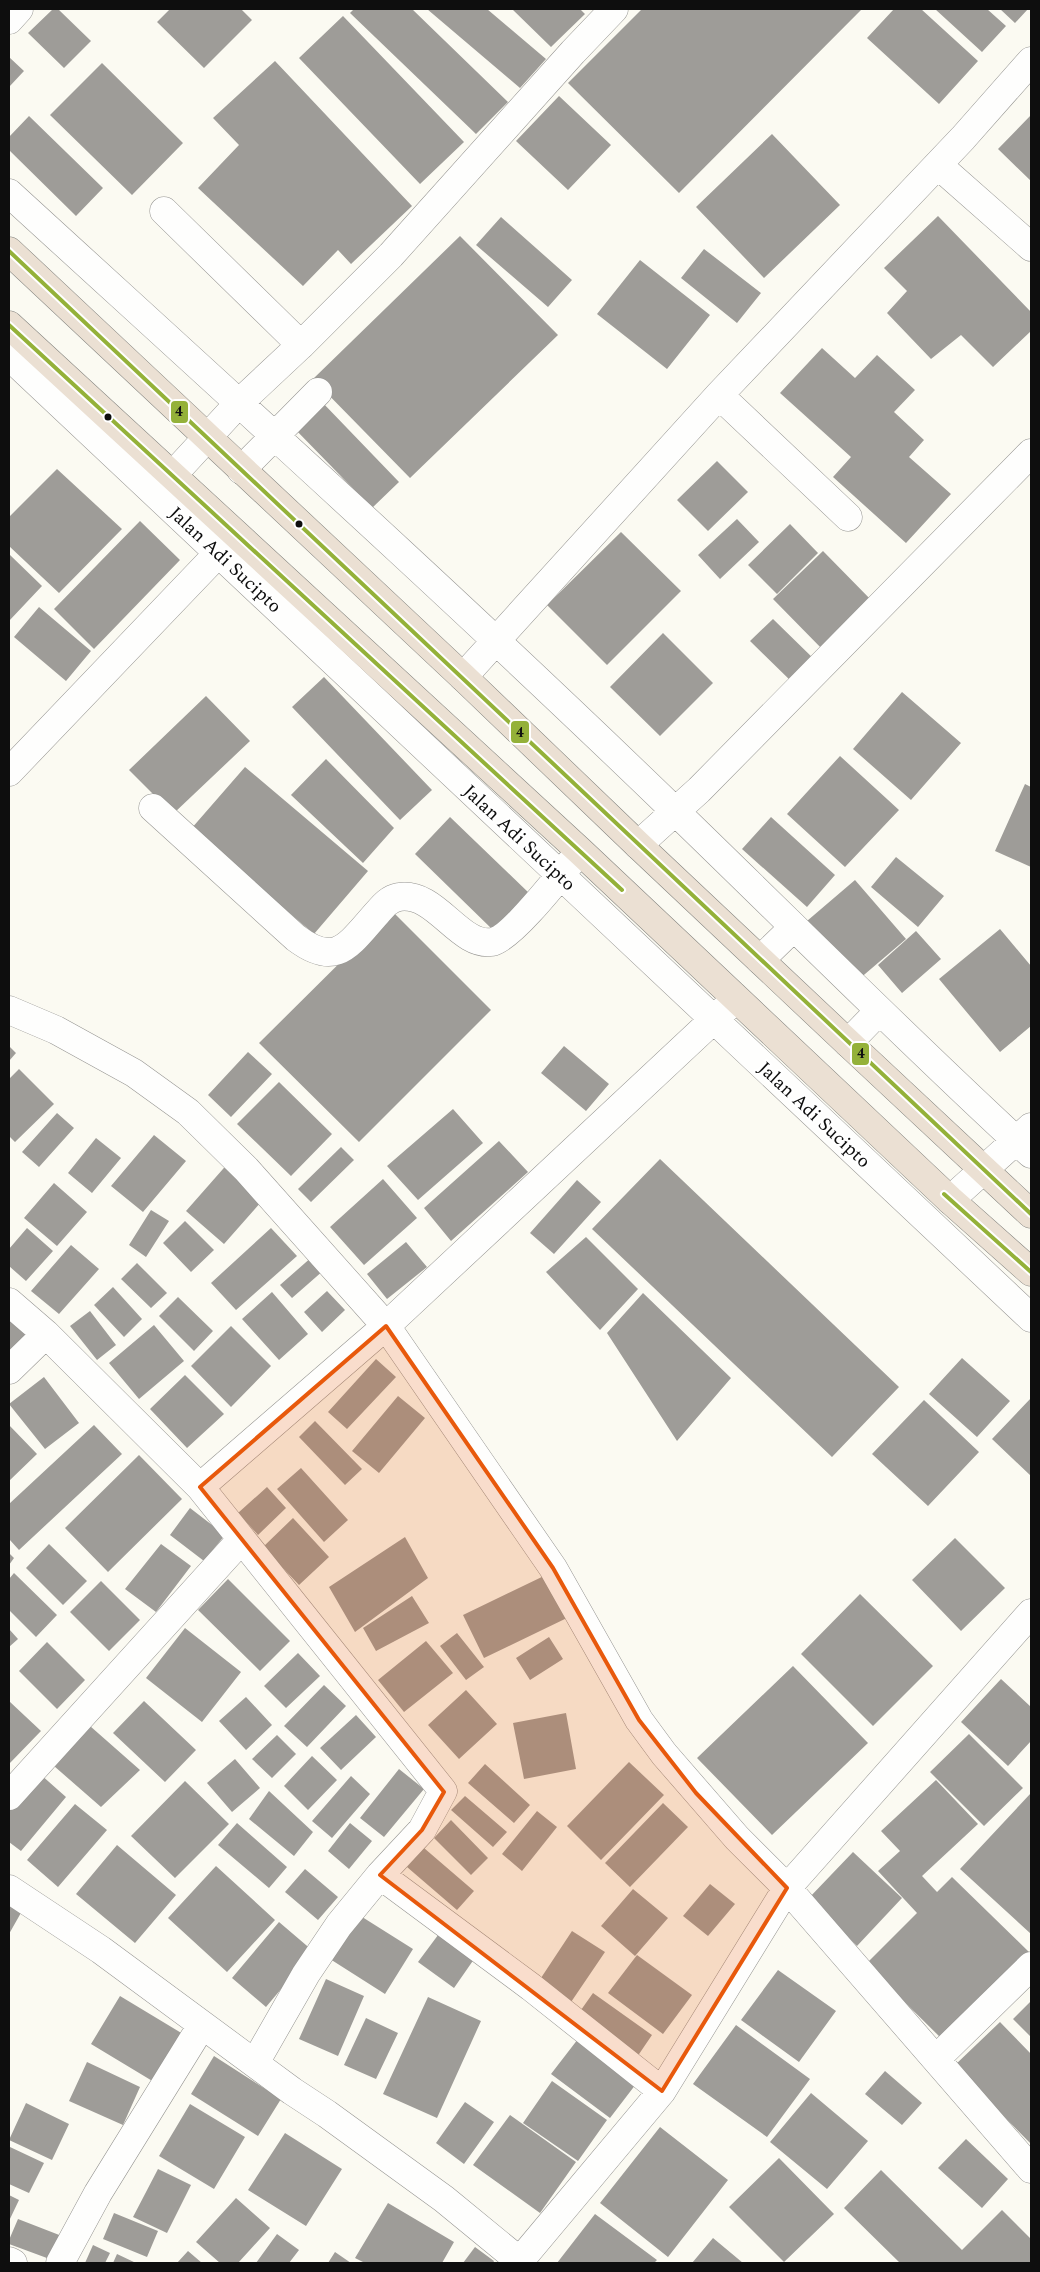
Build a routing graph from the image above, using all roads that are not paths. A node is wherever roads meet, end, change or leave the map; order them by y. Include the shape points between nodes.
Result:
1 (19, 9) edge
2 (614, 9) edge
3 (9, 20) edge
4 (1031, 61) edge
5 (938, 165) junction
6 (9, 193) edge
7 (164, 211) dead end
8 (1031, 247) edge
9 (9, 251) edge
10 (9, 325) edge
11 (302, 345) junction
12 (9, 356) edge
13 (318, 392) dead end
14 (719, 394) junction
15 (239, 403) junction
16 (276, 436) junction
17 (208, 438) junction
18 (1031, 453) edge
19 (241, 470) junction
20 (164, 485) junction
21 (848, 517) dead end
22 (228, 544) junction
23 (495, 642) junction
24 (367, 654) junction
25 (346, 673) junction
26 (463, 677) junction
27 (434, 716) junction
28 (413, 737) junction
29 (9, 772) edge
30 (153, 808) dead end
31 (675, 811) junction
32 (638, 845) junction
33 (580, 851) junction
34 (560, 876) junction
35 (793, 928) junction
36 (760, 960) junction
37 (736, 998) junction
38 (9, 1010) edge
39 (880, 1011) junction
40 (714, 1021) junction
41 (848, 1044) junction
42 (1026, 1141) edge
43 (983, 1170) junction
44 (950, 1200) junction
45 (1031, 1214) edge
46 (1031, 1272) edge
47 (9, 1302) edge
48 (1031, 1318) edge
49 (386, 1326) junction
50 (46, 1334) junction
51 (9, 1370) edge
52 (200, 1487) junction
53 (241, 1540) junction
54 (1031, 1613) edge
55 (9, 1796) edge
56 (380, 1875) junction
57 (787, 1888) junction
58 (9, 1889) edge
59 (1031, 1966) edge
60 (202, 2025) junction
61 (936, 2059) junction
62 (255, 2063) junction
63 (662, 2091) junction
64 (1031, 2169) edge
65 (9, 2261) edge
66 (14, 2263) edge
67 (60, 2263) edge
68 (520, 2263) edge

1 - 3 street
2 - 11 street via 391,256
4 - 5 street
5 - 8 street
5 - 14 street
6 - 15 street
7 - 11 street
9 - 17 highway
10 - 20 highway, Jalan Adi Sucipto
11 - 15 street
12 - 20 street, Jalan Adi Sucipto
13 - 16 street
14 - 21 street
14 - 23 street
15 - 16 street
15 - 17 street
16 - 19 street
16 - 23 street
17 - 19 highway
17 - 20 street
18 - 31 street
19 - 26 highway
20 - 22 highway, Jalan Adi Sucipto
22 - 24 highway, Jalan Adi Sucipto
22 - 25 street, Jalan Adi Sucipto
22 - 29 street
23 - 26 street
23 - 31 street
24 - 25 street
24 - 27 highway, Jalan Adi Sucipto
25 - 28 street, Jalan Adi Sucipto
26 - 32 highway
27 - 28 street
27 - 33 highway, Jalan Adi Sucipto
28 - 34 street, Jalan Adi Sucipto
30 - 34 street via 296,938 322,953 334,953 344,947 388,901 399,897 422,901 468,935 481,942 493,942 505,935
31 - 32 street
31 - 35 street
32 - 36 highway
33 - 34 street
33 - 37 highway, Jalan Adi Sucipto
34 - 40 street, Jalan Adi Sucipto
35 - 36 street
35 - 39 street
36 - 41 highway
37 - 40 street
37 - 44 highway, Jalan Adi Sucipto
38 - 49 street via 56,1030 134,1073 188,1112 246,1169
39 - 41 street
39 - 42 street
40 - 48 street, Jalan Adi Sucipto
40 - 49 street
41 - 43 highway
42 - 43 street
43 - 44 street
43 - 45 highway
44 - 46 highway, Jalan Adi Sucipto
47 - 50 street
49 - 52 street
49 - 57 street via 553,1568 654,1740 696,1793
50 - 51 street
50 - 52 street
52 - 53 street
53 - 55 street
53 - 56 street via 443,1791 422,1830
54 - 57 street
56 - 62 street via 306,1974
56 - 63 street via 531,1987
57 - 61 street
57 - 63 street
58 - 60 street via 101,1950
59 - 61 street
60 - 62 street
60 - 67 street via 98,2193
61 - 64 street
62 - 68 street via 444,2199
63 - 68 street
65 - 66 street

